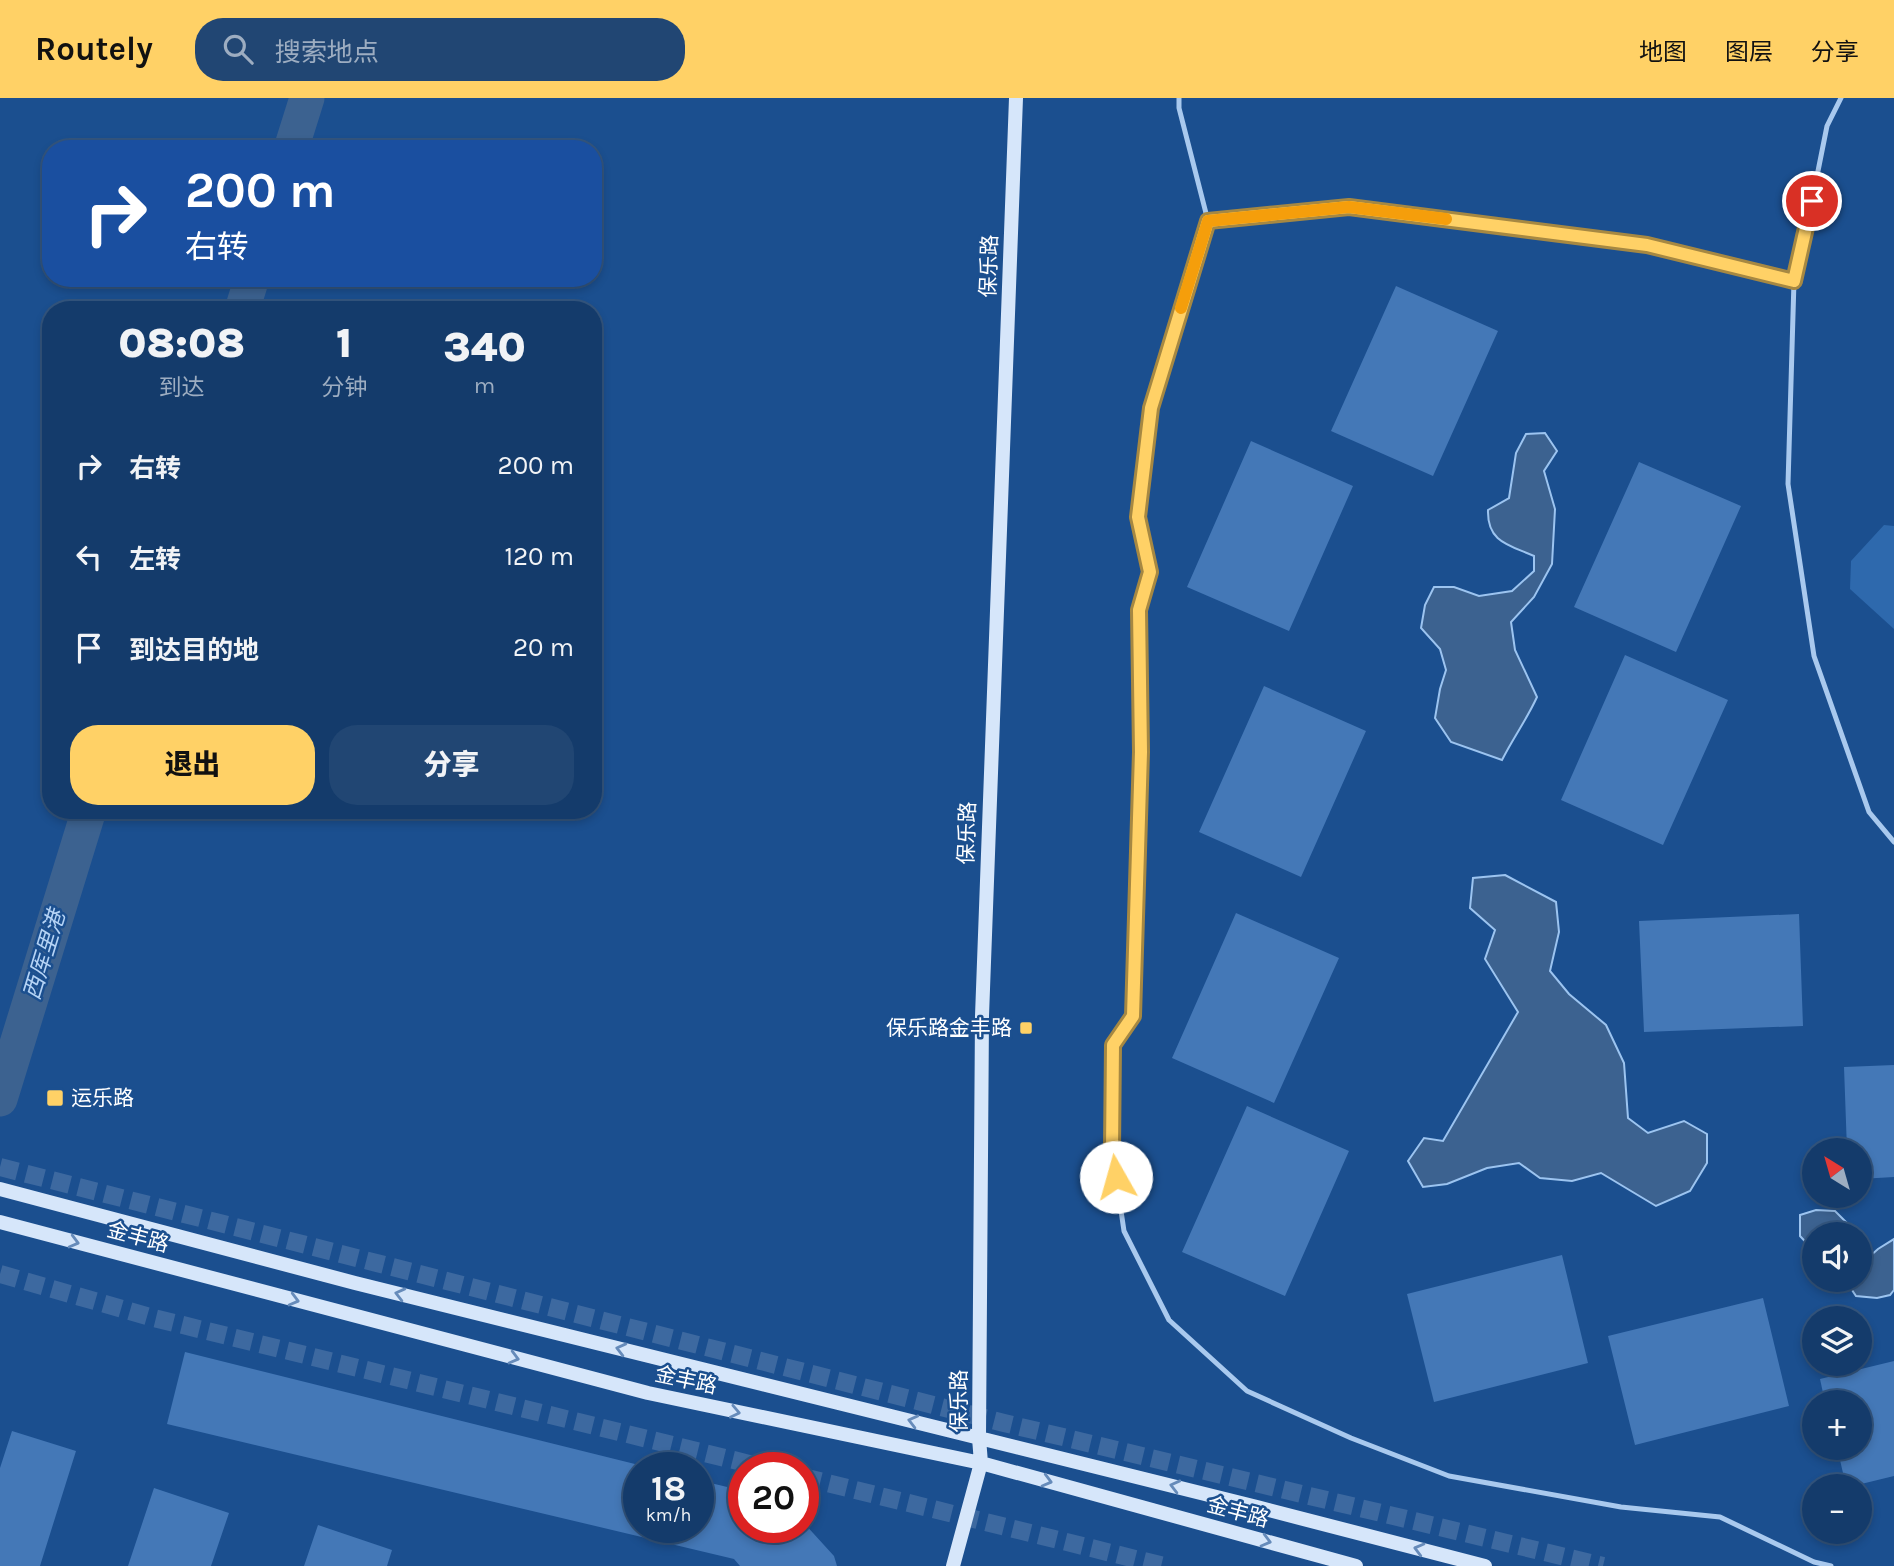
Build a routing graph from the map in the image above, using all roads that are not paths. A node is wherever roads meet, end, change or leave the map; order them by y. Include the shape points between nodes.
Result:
1 (1016, 98) edge
2 (1179, 98) edge
3 (1841, 98) edge
4 (1208, 221) junction
5 (1794, 281) junction
6 (1894, 842) edge
7 (0, 1189) edge
8 (4, 1223) edge
9 (979, 1438) junction
10 (981, 1462) junction
11 (953, 1566) edge
12 (1356, 1566) edge
13 (1485, 1566) edge
14 (1830, 1566) edge

1 - 9 main road, 保乐路 via 982,1003
2 - 4 lane
3 - 5 lane via 1827,125
4 - 5 lane via 1349,207 1647,245
4 - 14 lane via 1151,408 1138,517 1150,572 1139,610 1141,752 1133,1016 1113,1045 1112,1066 1112,1150 1124,1231 1170,1320 1247,1391 1449,1476 1621,1507 1720,1517
5 - 6 lane via 1788,484 1814,656 1869,812
9 -> 7 main road, 金丰路 via 355,1283
8 -> 10 main road, 金丰路 via 648,1394
9 - 10 main road, 保乐路
13 -> 9 main road, 金丰路
10 - 11 main road, 保乐路
10 -> 12 main road, 金丰路

